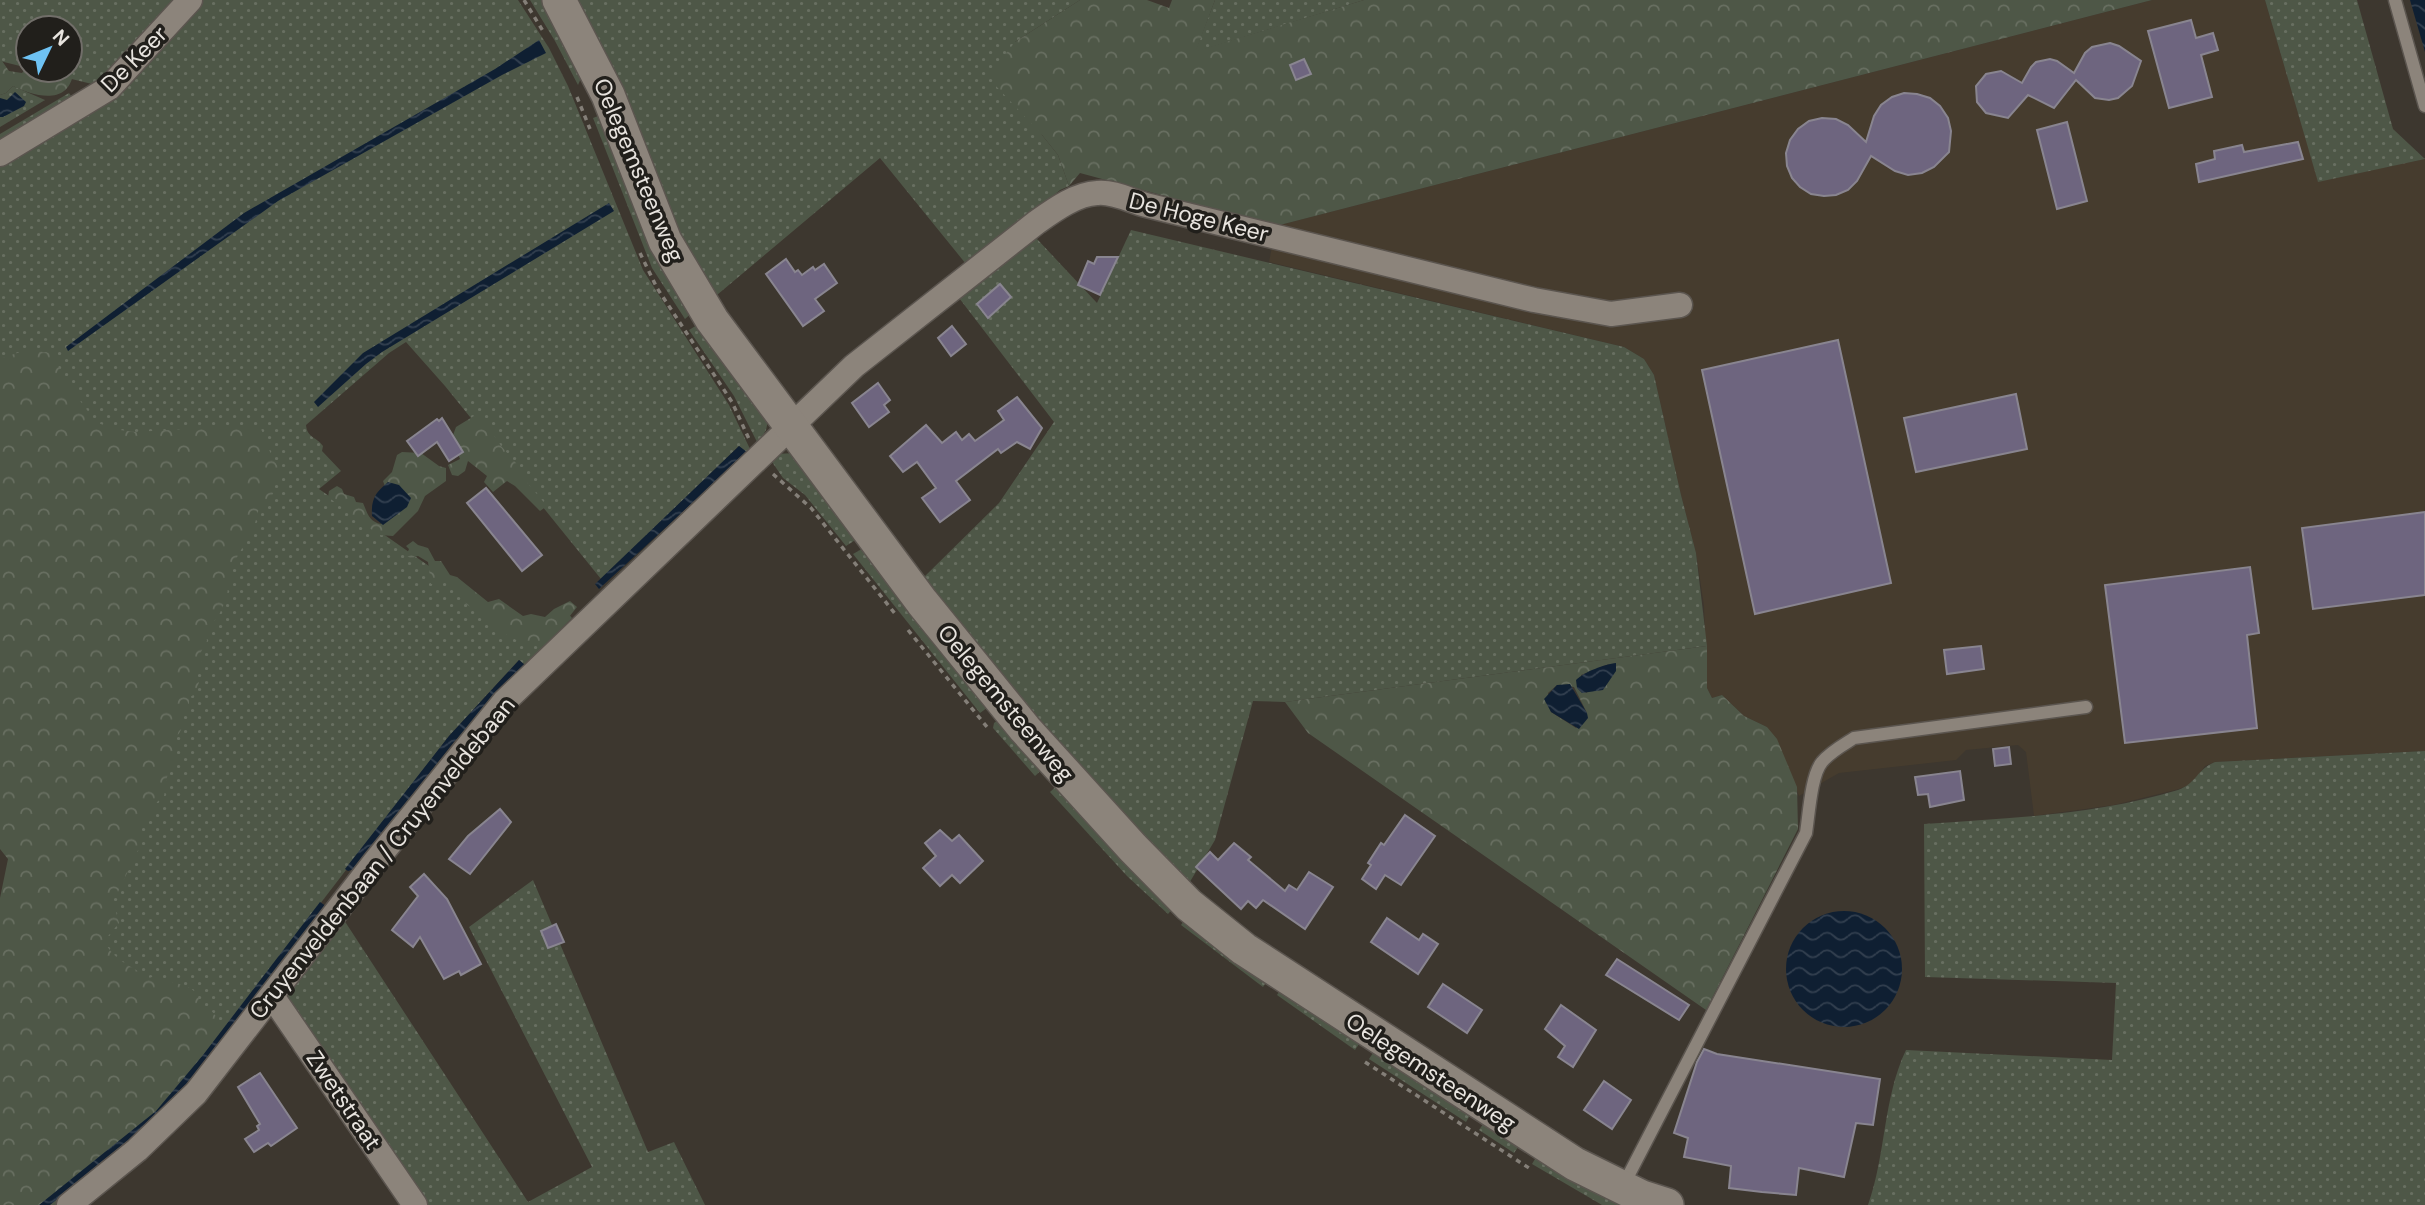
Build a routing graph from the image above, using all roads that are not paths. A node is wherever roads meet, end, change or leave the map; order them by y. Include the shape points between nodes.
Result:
1 (190, 0) edge
2 (559, 0) edge
3 (2395, 0) edge
4 (2425, 106) edge
5 (0, 154) edge
6 (1680, 305) dead end
7 (790, 426) junction
8 (2086, 707) dead end
9 (272, 996) junction
10 (1622, 1188) junction
11 (69, 1205) edge
12 (415, 1205) edge
13 (1667, 1205) edge

1 - 5 street, De Keer via 109,88
2 - 7 street, Oelegemsteenweg via 608,95 665,242 712,320
3 - 4 lane
6 - 7 street, De Hoge Keer via 1612,314 1534,300 1097,192 1069,202 1037,222 854,366
7 - 9 street, Cruyenveldenbaan / Cruyenveldebaan via 505,702
7 - 10 street, Oelegemsteenweg via 990,687 1189,905 1244,949 1358,1025 1575,1164
8 - 10 lane via 1854,738 1821,763 1805,832
9 - 11 street, Cruyenveldenbaan / Cruyenveldebaan via 196,1093 137,1150
9 - 12 street, Zwetstraat
10 - 13 street, Oelegemsteenweg

